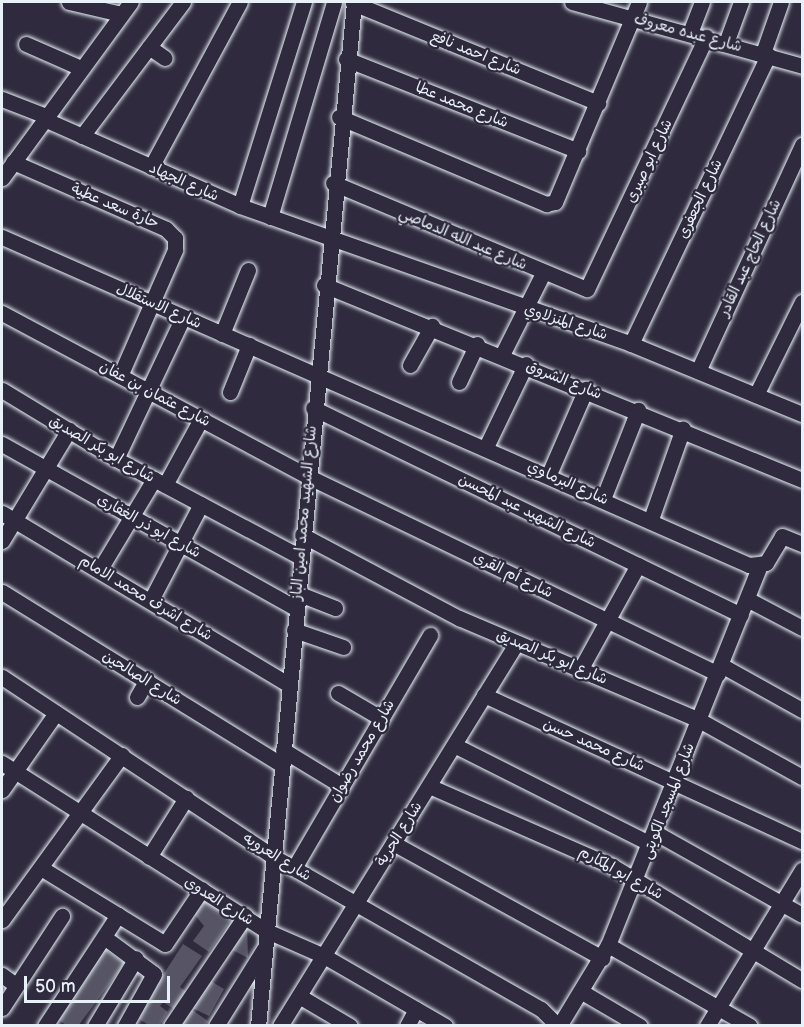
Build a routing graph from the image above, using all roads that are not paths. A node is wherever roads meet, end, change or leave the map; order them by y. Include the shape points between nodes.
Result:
1 (69, 2) edge
2 (183, 2) edge
3 (240, 2) edge
4 (304, 2) edge
5 (334, 2) edge
6 (353, 2) edge
7 (575, 2) edge
8 (639, 2) edge
9 (702, 2) edge
10 (741, 2) edge
11 (782, 2) edge
12 (126, 8) edge
13 (633, 18) junction
14 (690, 33) junction
15 (706, 37) junction
16 (726, 43) junction
17 (26, 44) dead end
18 (148, 47) junction
19 (765, 54) junction
20 (165, 58) dead end
21 (346, 59) junction
22 (802, 66) edge
23 (81, 68) junction
24 (2, 99) edge
25 (598, 103) junction
26 (45, 117) junction
27 (339, 117) junction
28 (82, 136) junction
29 (802, 145) edge
30 (578, 151) junction
31 (151, 167) junction
32 (6, 168) edge
33 (333, 183) junction
34 (240, 206) junction
35 (270, 217) junction
36 (2, 237) edge
37 (328, 237) junction
38 (248, 270) dead end
39 (543, 273) junction
40 (592, 284) joint
41 (324, 285) junction
42 (802, 302) edge
43 (152, 303) junction
44 (524, 309) junction
45 (2, 313) edge
46 (183, 317) junction
47 (432, 326) junction
48 (222, 334) junction
49 (477, 344) junction
50 (631, 344) junction
51 (249, 345) junction
52 (502, 355) junction
53 (526, 364) junction
54 (410, 366) dead end
55 (698, 371) junction
56 (120, 376) junction
57 (316, 377) junction
58 (459, 382) dead end
59 (586, 389) junction
60 (2, 390) edge
61 (148, 391) junction
62 (230, 392) dead end
63 (756, 395) junction
64 (313, 408) junction
65 (638, 410) junction
66 (802, 414) edge
67 (201, 419) junction
68 (683, 428) junction
69 (69, 430) junction
70 (2, 444) edge
71 (486, 447) junction
72 (116, 459) junction
73 (45, 468) junction
74 (549, 474) junction
75 (307, 476) junction
76 (802, 480) edge
77 (159, 482) junction
78 (603, 499) junction
79 (201, 504) junction
80 (8, 516) edge
81 (132, 517) junction
82 (651, 519) junction
83 (302, 535) junction
84 (2, 541) edge
85 (180, 543) junction
86 (802, 544) edge
87 (300, 557) junction
88 (638, 565) junction
89 (759, 567) junction
90 (100, 569) junction
91 (2, 591) edge
92 (747, 599) junction
93 (150, 600) junction
94 (297, 600) junction
95 (335, 608) dead end
96 (741, 615) junction
97 (607, 621) junction
98 (802, 628) edge
99 (294, 630) junction
100 (430, 635) dead end
101 (517, 643) junction
102 (343, 647) dead end
103 (580, 670) junction
104 (719, 670) junction
105 (147, 680) junction
106 (3, 681) edge
107 (289, 685) junction
108 (338, 693) dead end
109 (484, 695) junction
110 (137, 697) dead end
111 (802, 710) edge
112 (56, 713) junction
113 (381, 718) junction
114 (699, 720) junction
115 (454, 745) junction
116 (122, 755) junction
117 (283, 757) junction
118 (2, 763) edge
119 (15, 772) junction
120 (802, 777) edge
121 (676, 783) junction
122 (342, 786) junction
123 (429, 786) junction
124 (2, 790) edge
125 (186, 798) junction
126 (81, 815) junction
127 (654, 839) junction
128 (802, 841) edge
129 (393, 843) junction
130 (149, 857) junction
131 (274, 857) junction
132 (41, 868) junction
133 (294, 868) junction
134 (802, 870) edge
135 (636, 881) junction
136 (202, 889) junction
137 (356, 903) junction
138 (784, 904) junction
139 (118, 915) junction
140 (802, 915) edge
141 (62, 916) dead end
142 (245, 916) junction
143 (2, 920) edge
144 (104, 937) junction
145 (266, 938) junction
146 (753, 948) junction
147 (605, 951) junction
148 (324, 956) junction
149 (136, 958) junction
150 (2, 975) edge
151 (802, 980) edge
152 (16, 985) junction
153 (582, 992) junction
154 (299, 996) junction
155 (720, 1005) junction
156 (2, 1008) edge
157 (416, 1009) junction
158 (178, 1023) edge
159 (45, 1026) edge
160 (95, 1026) edge
161 (125, 1026) edge
162 (216, 1026) edge
163 (258, 1026) edge
164 (280, 1026) edge
165 (350, 1026) edge
166 (407, 1026) edge
167 (445, 1026) edge
168 (559, 1026) edge
169 (640, 1026) edge
170 (707, 1026) edge
171 (750, 1026) edge

1 - 12 street
2 - 18 street
3 - 31 street
4 - 34 street
5 - 35 street
6 - 21 street, شارع الشهيد محمد امين الباز
6 - 25 street, شارع احمد نافع
7 - 13 street, شارع عبده معروف
8 - 13 street
9 - 14 street
10 - 16 street
11 - 19 street, شارع الجعفرى
12 - 23 street
13 - 14 street, شارع عبده معروف
13 - 25 street
14 - 15 street, شارع عبده معروف
15 - 16 street, شارع عبده معروف
15 - 40 street, شارع ابو صبرى
16 - 19 street, شارع عبده معروف
17 - 23 street
18 - 20 street
18 - 28 street
19 - 22 street, شارع عبده معروف
19 - 50 street, شارع الجعفرى
21 - 27 street, شارع الشهيد محمد امين الباز
21 - 30 street, شارع محمد عطا
23 - 26 street
24 - 26 street, شارع الجهاد
25 - 30 street
26 - 28 street, شارع الجهاد
26 - 32 street
27 - 30 street via 546,204 558,199
27 - 33 street, شارع الشهيد محمد امين الباز
28 - 31 street, شارع الجهاد
29 - 55 street, شارع الحاج عبد القادر
31 - 34 street, شارع الجهاد
32 - 43 street, حارة سعد عطية via 171,232 175,250
33 - 37 street, شارع الشهيد محمد امين الباز
33 - 39 street, شارع عبد الله الدماصي
34 - 35 street, شارع الجهاد
35 - 37 street, شارع الجهاد
36 - 43 street, شارع الاستقلال
37 - 41 street, شارع الشهيد محمد امين الباز
37 - 44 street, شارع المنزلاوي
38 - 48 street
39 - 40 street, شارع عبد الله الدماصي via 580,289
39 - 44 street
41 - 47 street, شارع الشروق
41 - 57 street, شارع الشهيد محمد امين الباز
42 - 63 street
43 - 46 street, شارع الاستقلال
43 - 56 street, حارة سعد عطية
44 - 50 street, شارع المنزلاوي
44 - 52 street
45 - 56 street, شارع عثمان بن عفان
46 - 48 street, شارع الاستقلال
46 - 61 street
47 - 49 street, شارع الشروق
47 - 54 street
48 - 51 street, شارع الاستقلال
49 - 52 street, شارع الشروق
49 - 58 street
50 - 55 street, شارع المنزلاوي
51 - 57 street, شارع الاستقلال
51 - 62 street
52 - 53 street, شارع الشروق
53 - 59 street, شارع الشروق
53 - 71 street
55 - 63 street, شارع المنزلاوي
56 - 61 street, شارع عثمان بن عفان
57 - 64 street, شارع الشهيد محمد امين الباز
57 - 71 street, شارع البرماوي
59 - 65 street, شارع الشروق
59 - 74 street
60 - 69 street, شارع ابو بكر الصديق
61 - 67 street, شارع عثمان بن عفان
61 - 72 street
63 - 66 street, شارع المنزلاوي
64 - 75 street, شارع الشهيد محمد امين الباز
64 - 88 street, شارع الشهيد عبد المحسن
65 - 68 street, شارع الشروق
65 - 78 street
67 - 75 street, شارع عثمان بن عفان
67 - 77 street
68 - 76 street, شارع الشروق
68 - 82 street
69 - 72 street, شارع ابو بكر الصديق
69 - 73 street
70 - 73 street, شارع ابو ذر الغفارى
71 - 74 street, شارع البرماوي
72 - 77 street, شارع ابو بكر الصديق
73 - 80 street
73 - 81 street, شارع ابو ذر الغفارى
74 - 78 street, شارع البرماوي
75 - 83 street, شارع الشهيد محمد امين الباز
75 - 97 street, شارع أم القرى
77 - 79 street, شارع ابو بكر الصديق
77 - 81 street
78 - 82 street, شارع البرماوي
79 - 85 street
79 - 87 street, شارع ابو بكر الصديق
80 - 84 street
80 - 90 street, شارع اشرف محمد الامام
81 - 85 street, شارع ابو ذر الغفارى
81 - 90 street
82 - 89 street, شارع البرماوي
83 - 87 street, شارع الشهيد محمد امين الباز
83 - 101 street, شارع ابو بكر الصديق
85 - 93 street
85 - 94 street, شارع ابو ذر الغفارى
86 - 89 street via 778,537
87 - 94 street, شارع الشهيد محمد امين الباز
88 - 96 street, شارع الشهيد عبد المحسن
88 - 97 street
89 - 92 street, شارع المسجد الكويتى
90 - 93 street, شارع اشرف محمد الامام
91 - 105 street, شارع الصالحين
92 - 96 street, شارع المسجد الكويتى
92 - 98 street
93 - 107 street, شارع اشرف محمد الامام
94 - 95 street, شارع ابو ذر الغفارى
94 - 99 street, شارع الشهيد محمد امين الباز
96 - 104 street, شارع المسجد الكويتى
97 - 103 street
97 - 104 street, شارع أم القرى
99 - 102 street
99 - 107 street, شارع الشهيد محمد امين الباز
100 - 113 street, شارع محمد رضوان
101 - 103 street, شارع ابو بكر الصديق
101 - 109 street, شارع الحرية
103 - 114 street, شارع ابو بكر الصديق
104 - 111 street, شارع أم القرى
104 - 114 street, شارع المسجد الكويتى
105 - 110 street
105 - 117 street, شارع الصالحين
106 - 112 street, شارع العروبه
107 - 117 street, شارع الشهيد محمد امين الباز
108 - 113 street
109 - 115 street, شارع الحرية
109 - 121 street, شارع محمد حسن
112 - 116 street, شارع العروبه
112 - 119 street
113 - 122 street, شارع محمد رضوان
114 - 120 street, شارع ابو بكر الصديق
114 - 121 street, شارع المسجد الكويتى
115 - 123 street, شارع الحرية
115 - 127 street
116 - 125 street, شارع العروبه
116 - 126 street
117 - 122 street, شارع الصالحين
117 - 131 street, شارع الشهيد محمد امين الباز
118 - 119 street, شارع العدوى
119 - 124 street
119 - 126 street, شارع العدوى
121 - 127 street, شارع المسجد الكويتى
121 - 128 street, شارع محمد حسن
122 - 133 street, شارع محمد رضوان
123 - 129 street, شارع الحرية
123 - 135 street, شارع ابو المكارم via 581,850
125 - 130 street
125 - 131 street, شارع العروبه
126 - 130 street, شارع العدوى
126 - 132 street
127 - 135 street, شارع المسجد الكويتى
127 - 138 street
129 - 137 street, شارع الحرية
129 - 147 street
130 - 136 street, شارع العدوى
131 - 133 street, شارع العروبه
131 - 145 street, شارع الشهيد محمد امين الباز
132 - 139 street
132 - 143 street
133 - 137 street, شارع العروبه
134 - 138 street
135 - 146 street, شارع ابو المكارم
135 - 147 street, شارع المسجد الكويتى
136 - 139 street via 169,944
136 - 142 street, شارع العدوى
137 - 148 street, شارع الحرية
137 - 168 street, شارع العروبه via 541,1009
138 - 140 street
138 - 146 street
139 - 144 street
141 - 152 street
142 - 145 street, شارع العدوى
142 - 158 street
144 - 149 street
144 - 159 street
145 - 148 street, شارع العدوى
145 - 162 street
145 - 163 street, شارع الشهيد محمد امين الباز
146 - 151 street, شارع ابو المكارم
146 - 155 street
147 - 153 street, شارع المسجد الكويتى
147 - 155 street
148 - 154 street, شارع الحرية
148 - 157 street, شارع العدوى
149 - 160 street
149 - 161 street via 154,978
150 - 152 street
152 - 156 street
153 - 168 street, شارع المسجد الكويتى
153 - 169 street
154 - 164 street, شارع الحرية
154 - 165 street
155 - 170 street
155 - 171 street
157 - 166 street
157 - 167 street, شارع العدوى

